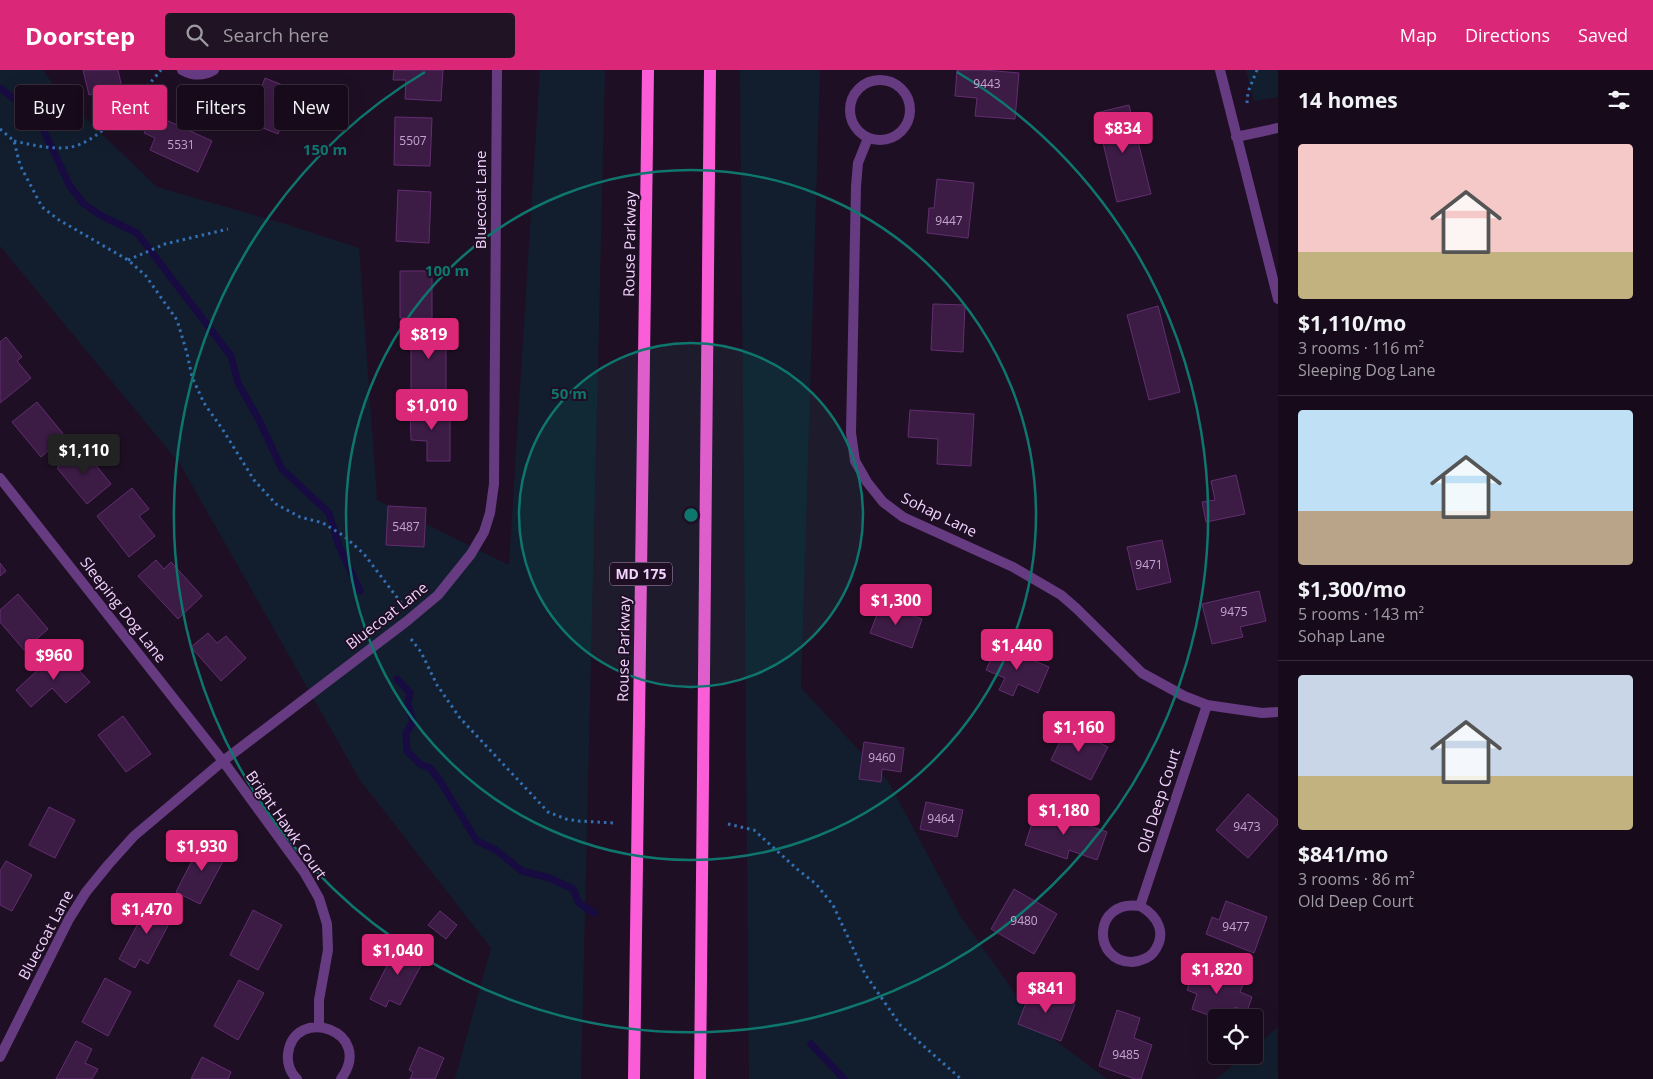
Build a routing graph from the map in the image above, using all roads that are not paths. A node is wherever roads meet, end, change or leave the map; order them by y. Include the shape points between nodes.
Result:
1 (182, 70) edge
2 (214, 70) edge
3 (497, 70) edge
4 (648, 70) edge
5 (710, 70) edge
6 (1220, 70) edge
7 (1278, 128) edge
8 (1236, 137) junction
9 (868, 138) junction
10 (1278, 299) edge
11 (0, 478) edge
12 (1207, 705) junction
13 (1278, 712) edge
14 (223, 761) junction
15 (1140, 906) junction
16 (319, 1026) junction
17 (0, 1057) edge
18 (297, 1079) edge
19 (341, 1079) edge
20 (634, 1079) edge
21 (702, 1079) edge

1 - 2 street via 193,75
3 - 14 street, Bluecoat Lane via 494,484 484,532 438,595
4 - 20 main road, Rouse Parkway / MD 175
5 - 21 main road
6 - 8 street
7 - 8 street
8 - 10 street
9 - 9 street via 890,138 902,131 908,122 910,110 906,94 897,85 874,80 857,90 851,102 852,123
9 - 12 street, Sohap Lane via 858,163 856,186 851,433 856,461 867,482 882,502 903,517 1013,567 1061,595 1142,673
11 - 14 street, Sleeping Dog Lane
12 - 13 street, Sohap Lane via 1262,713
12 - 15 street, Old Deep Court
14 - 16 street, Bright Hawk Court via 304,872 319,898 327,924 328,950 319,1000
14 - 17 street, Bluecoat Lane via 134,836 86,892 69,919
15 - 15 street via 1130,904 1115,910 1106,920 1103,930 1107,948 1125,962 1145,959 1160,940 1156,918
16 - 18 street via 300,1033 289,1049 290,1068
16 - 19 street via 338,1033 345,1041 350,1062

